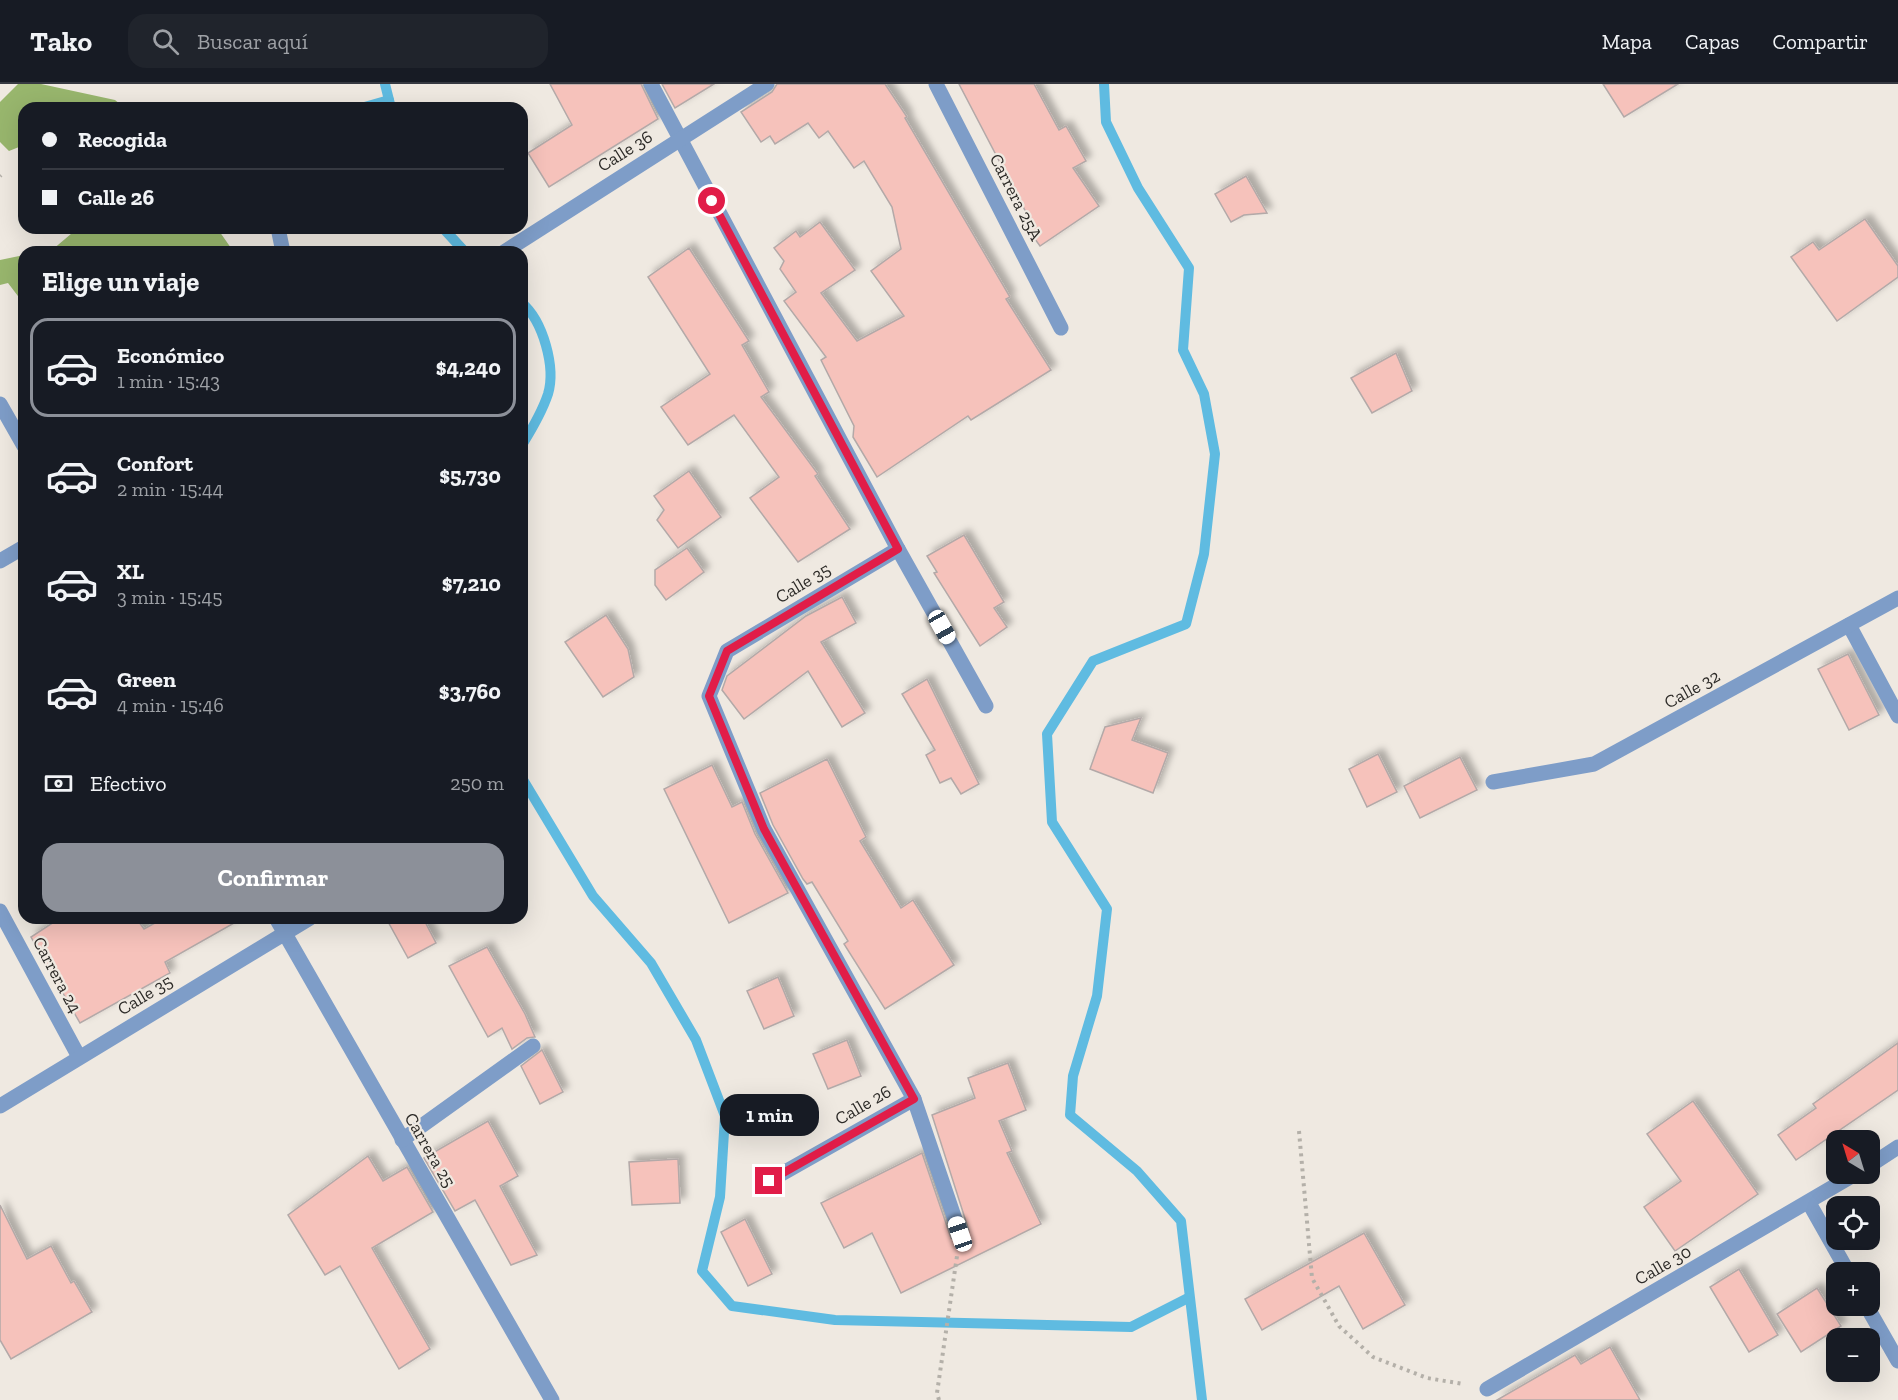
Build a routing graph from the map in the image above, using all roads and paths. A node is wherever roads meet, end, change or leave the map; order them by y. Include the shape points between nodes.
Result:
1 (651, 84) edge
2 (767, 84) edge
3 (936, 84) edge
4 (679, 140) junction
5 (513, 246) edge
6 (1061, 328) dead end
7 (0, 404) edge
8 (18, 436) edge
9 (898, 549) junction
10 (18, 550) edge
11 (0, 561) edge
12 (1898, 598) edge
13 (1849, 625) junction
14 (986, 706) dead end
15 (1898, 716) edge
16 (1493, 782) dead end
17 (0, 911) edge
18 (279, 924) edge
19 (301, 924) edge
20 (285, 934) junction
21 (533, 1046) dead end
22 (79, 1057) junction
23 (914, 1099) junction
24 (0, 1106) edge
25 (1299, 1131) dead end
26 (402, 1140) junction
27 (1898, 1147) edge
28 (1880, 1159) edge
29 (769, 1181) dead end
30 (1839, 1184) edge
31 (1809, 1203) junction
32 (960, 1234) joint
33 (1842, 1262) edge
34 (1872, 1316) edge
35 (1898, 1361) edge
36 (1487, 1389) joint
37 (552, 1400) edge
38 (939, 1400) edge

1 - 4 street
2 - 4 street, Calle 36
3 - 6 street, Carrera 25A
4 - 5 street, Calle 36
4 - 9 street
7 - 8 street
9 - 14 street
9 - 23 street, Calle 35 via 727,651 709,696 759,818
10 - 11 street
12 - 13 street, Calle 32
13 - 15 street
13 - 16 street, Calle 32 via 1594,764
17 - 22 street, Carrera 24
18 - 20 street, Carrera 25
19 - 20 street, Calle 35
20 - 22 street, Calle 35
20 - 26 street, Carrera 25
21 - 26 street
22 - 24 street, Calle 35
23 - 29 street, Calle 26
23 - 32 street
25 - 36 path via 1312,1278 1339,1326 1373,1357 1427,1378
26 - 37 street, Carrera 25
27 - 28 street
30 - 31 street, Calle 30
31 - 33 street
31 - 36 street, Calle 30
32 - 38 path
34 - 35 street

